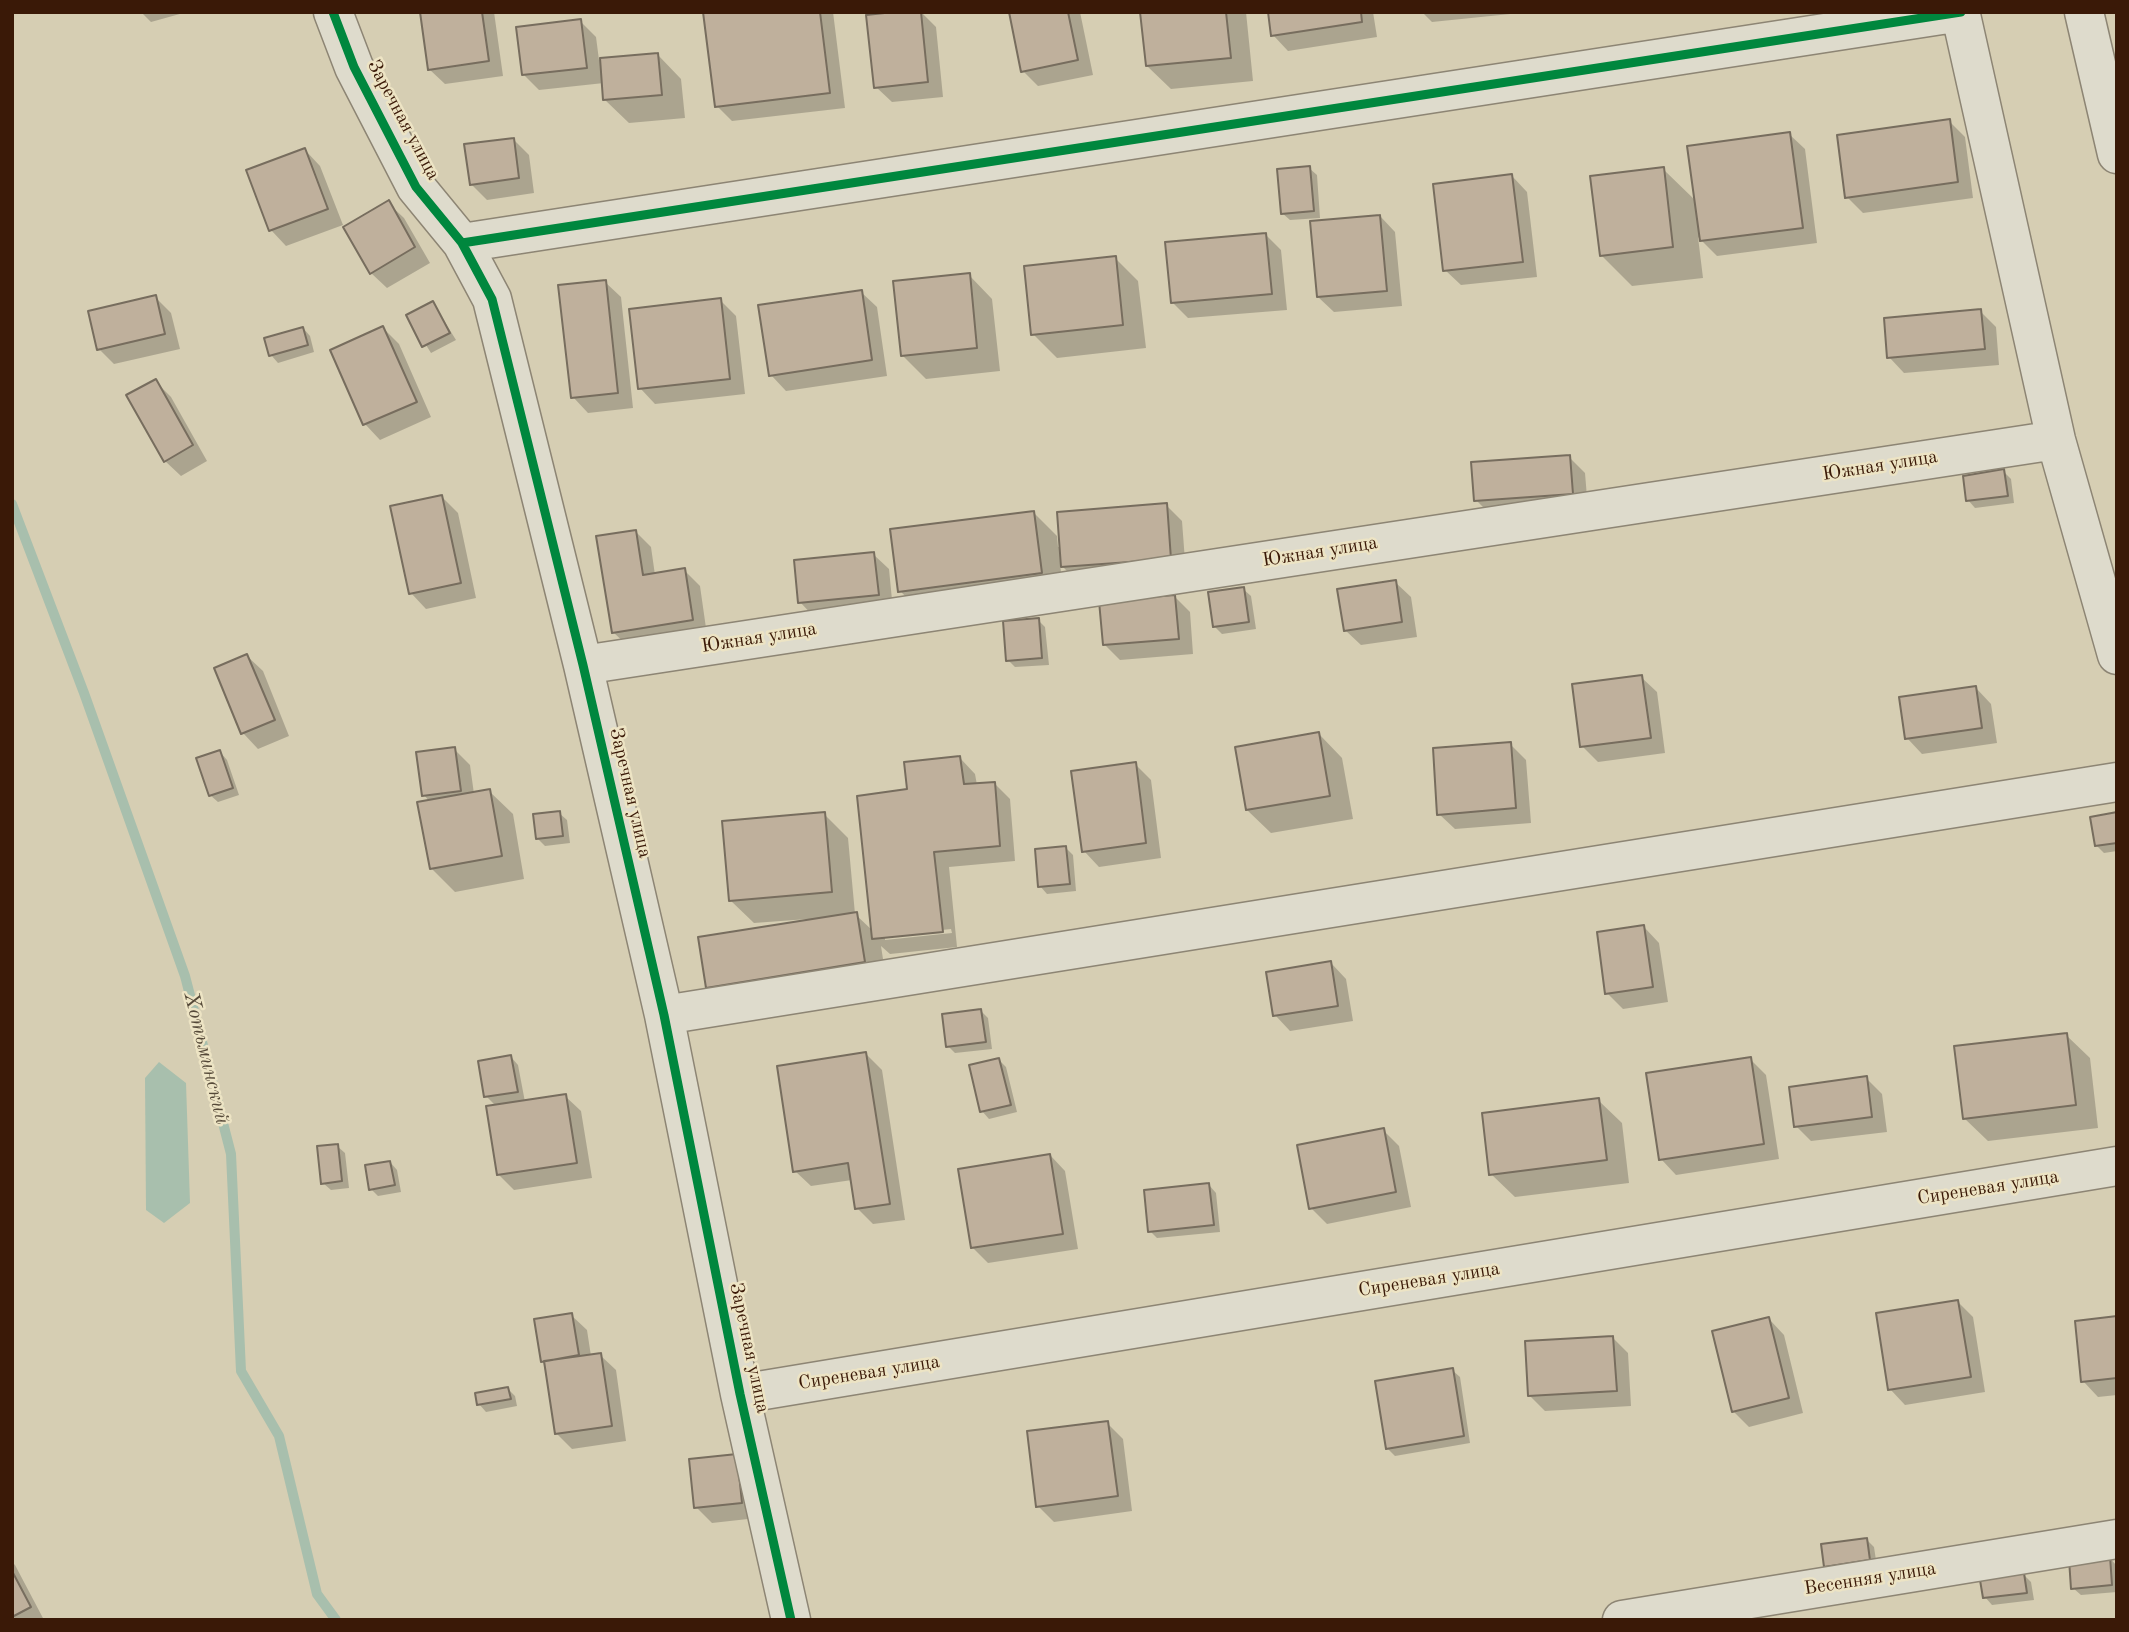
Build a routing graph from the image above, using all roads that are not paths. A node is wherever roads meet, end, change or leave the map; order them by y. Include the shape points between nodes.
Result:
1 (333, 12) edge
2 (2084, 12) edge
3 (1961, 13) edge
4 (2117, 154) edge
5 (462, 243) junction
6 (2056, 440) junction
7 (2117, 655) edge
8 (583, 665) junction
9 (2117, 782) edge
10 (664, 1016) junction
11 (2117, 1166) edge
12 (740, 1394) junction
13 (2117, 1539) edge
14 (791, 1620) edge
15 (1622, 1620) edge

1 - 5 street, Заречная улица via 354,67 416,187
2 - 4 street
3 - 5 street
3 - 6 street
5 - 8 street, Заречная улица via 492,299
6 - 7 street
6 - 8 street, Южная улица
8 - 10 street, Заречная улица
9 - 10 street
10 - 12 street, Заречная улица
11 - 12 street, Сиреневая улица
12 - 14 street, Заречная улица
13 - 15 street, Весенняя улица

